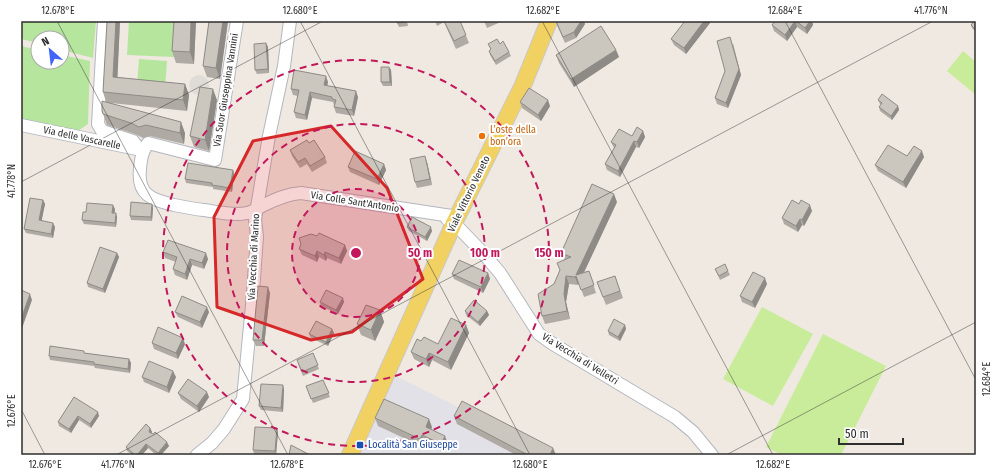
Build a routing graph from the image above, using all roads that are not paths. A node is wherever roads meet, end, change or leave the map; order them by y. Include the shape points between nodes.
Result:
1 (104, 21) edge
2 (236, 21) edge
3 (290, 21) edge
4 (549, 21) edge
5 (21, 125) edge
6 (140, 151) junction
7 (257, 209) junction
8 (456, 220) junction
9 (197, 455) edge
10 (350, 455) edge
11 (712, 455) edge

1 - 6 street via 98,124 102,131 133,140
2 - 6 street, Via Suor Giuseppina Vannini via 215,160 148,143
3 - 7 street, Via Vecchia di Marino
4 - 8 main road, Viale Vittorio Veneto via 523,85
5 - 6 street, Via delle Vascarelle
6 - 7 street via 139,182 151,198 214,212 240,214
7 - 8 street, Via Colle Sant'Antonio via 277,198 301,193 437,214
7 - 9 street, Via Vecchia di Marino via 252,305 243,399 224,429
8 - 10 main road, Viale Vittorio Veneto
8 - 11 street, Via Vecchia di Velletri via 500,273 539,334 675,417 693,432

